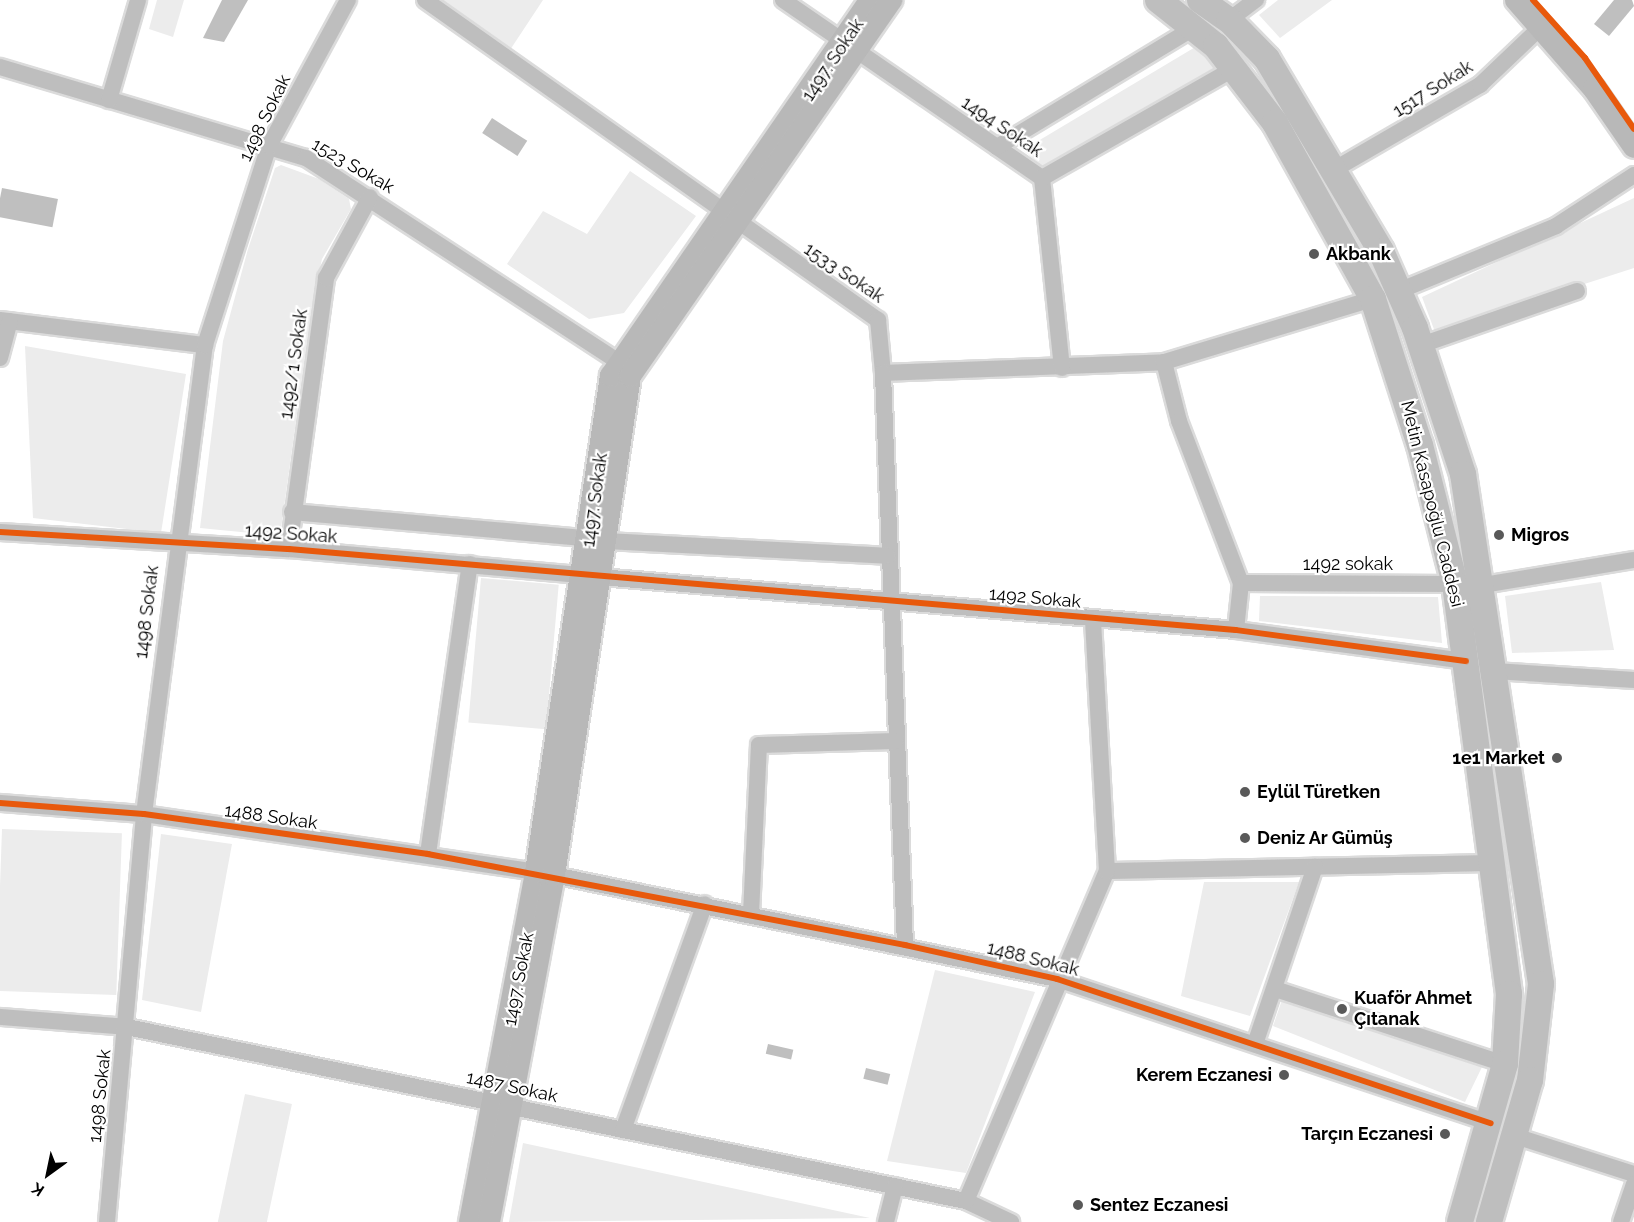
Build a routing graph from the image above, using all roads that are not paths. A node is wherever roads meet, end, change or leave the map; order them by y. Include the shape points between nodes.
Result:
1 (138, 0) edge
2 (348, 0) edge
3 (425, 0) edge
4 (783, 0) edge
5 (870, 0) edge
6 (891, 0) edge
7 (1158, 0) edge
8 (1200, 0) edge
9 (1256, 0) edge
10 (1516, 0) edge
11 (1229, 20) junction
12 (1195, 27) junction
13 (1541, 27) junction
14 (849, 48) junction
15 (0, 67) edge
16 (1235, 68) junction
17 (109, 99) junction
18 (269, 146) junction
19 (997, 147) junction
20 (1634, 147) edge
21 (1335, 169) junction
22 (1634, 176) edge
23 (1042, 178) junction
24 (370, 197) junction
25 (731, 220) junction
26 (1401, 291) junction
27 (1577, 291) dead end
28 (1373, 299) junction
29 (5, 320) edge
30 (205, 345) junction
31 (1421, 345) junction
32 (0, 358) edge
33 (617, 361) junction
34 (1164, 362) junction
35 (1062, 368) junction
36 (883, 373) junction
37 (292, 512) junction
38 (0, 532) edge
39 (594, 540) junction
40 (175, 541) junction
41 (289, 549) junction
42 (888, 556) junction
43 (1634, 560) edge
44 (470, 564) junction
45 (590, 576) junction
46 (1241, 583) junction
47 (1455, 584) junction
48 (1483, 585) junction
49 (891, 600) junction
50 (1093, 619) junction
51 (1236, 630) junction
52 (1466, 661) junction
53 (1495, 671) junction
54 (1634, 680) edge
55 (896, 741) junction
56 (0, 804) edge
57 (144, 814) junction
58 (428, 854) junction
59 (1494, 863) junction
60 (1315, 867) junction
61 (1107, 871) junction
62 (545, 873) junction
63 (705, 904) junction
64 (751, 914) junction
65 (905, 945) junction
66 (1057, 979) junction
67 (1275, 989) junction
68 (0, 1017) edge
69 (127, 1027) junction
70 (1255, 1044) junction
71 (1505, 1064) junction
72 (502, 1105) junction
73 (1491, 1124) junction
74 (623, 1130) junction
75 (1515, 1136) junction
76 (1634, 1174) edge
77 (1634, 1184) edge
78 (895, 1186) junction
79 (966, 1201) junction
80 (107, 1222) edge
81 (470, 1222) edge
82 (489, 1222) edge
83 (886, 1222) edge
84 (1011, 1222) edge
85 (1460, 1222) edge
86 (1489, 1222) edge
87 (1621, 1222) edge

1 - 17 street
2 - 18 street, 1498 Sokak
3 - 25 street, 1533 Sokak
4 - 14 street, 1494 Sokak
5 - 14 street, 1497. Sokak
6 - 14 street, 1497. Sokak
7 - 12 main road, Metin Kasapoğlu Caddesi
8 - 11 main road, Metin Kasapoğlu Caddesi
9 - 11 street
10 - 13 street
11 - 21 main road, Metin Kasapoğlu Caddesi via 1267,59
12 - 16 main road, Metin Kasapoğlu Caddesi
12 - 19 street
13 - 20 street
13 - 21 street, 1517 Sokak via 1480,85
14 - 19 street, 1494 Sokak
14 - 25 street, 1497. Sokak
15 - 17 street, 1523 Sokak
16 - 23 street
16 - 28 main road, Metin Kasapoğlu Caddesi via 1312,183
17 - 18 street, 1523 Sokak
18 - 24 street, 1523 Sokak via 306,158
18 - 30 street, 1498 Sokak
19 - 23 street, 1494 Sokak
21 - 26 main road, Metin Kasapoğlu Caddesi
22 - 26 street via 1556,226
23 - 35 street, 1494 Sokak
24 - 33 street, 1523 Sokak
24 - 37 street, 1492/1 Sokak via 326,278
25 - 33 street, 1497. Sokak
25 - 36 street, 1533 Sokak via 878,320
25 - 39 street, 1497. Sokak via 639,355 630,376
26 - 31 main road, Metin Kasapoğlu Caddesi
27 - 31 street
28 - 34 street
28 - 47 main road, Metin Kasapoğlu Caddesi via 1420,446
29 - 30 street
29 - 32 street
30 - 40 street, 1498 Sokak
31 - 48 main road, Metin Kasapoğlu Caddesi via 1463,474
33 - 39 street, 1497. Sokak via 607,389
34 - 35 street
34 - 46 street via 1179,421
35 - 36 street
36 - 42 street
37 - 39 street, 1492 Sokak
37 - 41 street, 1492/1 Sokak
38 - 40 street, 1492 Sokak
39 - 42 street, 1492 Sokak
39 - 45 street, 1497. Sokak
40 - 41 street, 1492 Sokak
40 - 57 street, 1498 Sokak
41 - 44 street, 1492 Sokak
42 - 49 street
43 - 48 street
44 - 45 street, 1492 Sokak
44 - 58 street
45 - 49 street, 1492 Sokak
45 - 62 street, 1497. Sokak
46 - 47 street, 1492 sokak
46 - 51 street
47 - 52 main road, Metin Kasapoğlu Caddesi
48 - 53 main road, Metin Kasapoğlu Caddesi
49 - 50 street, 1492 Sokak
49 - 55 street
50 - 51 street, 1492 Sokak
50 - 61 street
51 - 52 street, 1492 Sokak
52 - 59 main road, Metin Kasapoğlu Caddesi
53 - 54 street
53 - 75 main road, Metin Kasapoğlu Caddesi via 1541,984 1530,1080
55 - 64 street via 759,745
55 - 65 street
56 - 57 street, 1488 Sokak
57 - 58 street, 1488 Sokak
57 - 69 street, 1498 Sokak
58 - 62 street, 1488 Sokak
59 - 60 street
59 - 71 main road, Metin Kasapoğlu Caddesi via 1509,994
60 - 61 street
60 - 67 street
61 - 66 street via 1070,968
62 - 63 street, 1488 Sokak
62 - 72 street, 1497. Sokak
63 - 64 street, 1488 Sokak
63 - 74 street
64 - 65 street, 1488 Sokak
65 - 66 street, 1488 Sokak
66 - 70 street, 1488 Sokak
66 - 79 street
67 - 70 street
67 - 71 street
68 - 69 street, 1487 Sokak
69 - 72 street, 1487 Sokak
69 - 80 street, 1498 Sokak
70 - 73 street, 1488 Sokak
71 - 73 main road, Metin Kasapoğlu Caddesi
72 - 74 street, 1487 Sokak
72 - 81 street, 1497. Sokak
72 - 82 street, 1497. Sokak
73 - 85 main road, Metin Kasapoğlu Caddesi
74 - 78 street, 1487 Sokak
75 - 76 street
75 - 86 main road, Metin Kasapoğlu Caddesi
77 - 87 street
78 - 79 street, 1487 Sokak
78 - 83 street
79 - 84 street, 1487 Sokak

